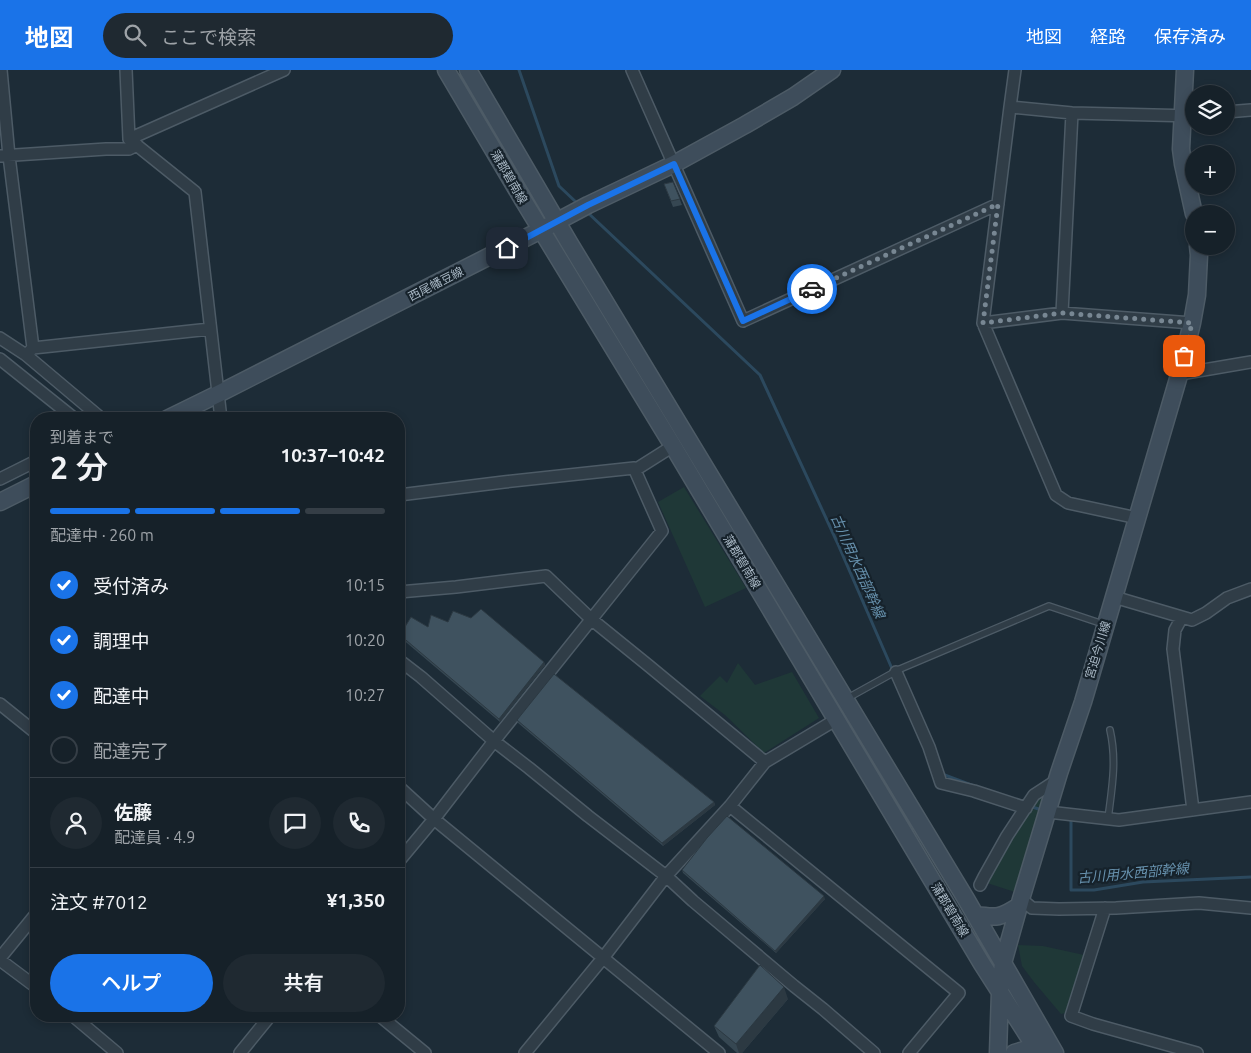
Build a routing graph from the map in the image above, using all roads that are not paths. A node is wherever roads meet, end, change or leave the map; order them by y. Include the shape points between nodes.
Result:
1 (0, 70) edge
2 (126, 70) edge
3 (284, 70) edge
4 (446, 70) edge
5 (468, 70) edge
6 (632, 70) edge
7 (832, 70) edge
8 (1015, 70) edge
9 (1185, 70) edge
10 (1186, 85) edge
11 (1010, 107) junction
12 (1251, 110) edge
13 (1235, 111) edge
14 (1072, 113) junction
15 (1185, 116) edge
16 (1185, 130) edge
17 (133, 142) junction
18 (4, 156) edge
19 (674, 164) junction
20 (998, 204) junction
21 (1192, 205) edge
22 (562, 218) junction
23 (541, 230) junction
24 (1199, 255) edge
25 (1062, 313) junction
26 (983, 323) junction
27 (1192, 323) junction
28 (210, 329) junction
29 (0, 338) edge
30 (29, 351) junction
31 (0, 359) edge
32 (1251, 362) edge
33 (1180, 372) junction
34 (218, 394) junction
35 (66, 412) edge
36 (94, 412) edge
37 (181, 412) edge
38 (220, 412) edge
39 (673, 446) junction
40 (30, 464) edge
41 (635, 470) junction
42 (0, 479) edge
43 (30, 487) edge
44 (405, 494) edge
45 (0, 502) edge
46 (1137, 518) junction
47 (1251, 589) edge
48 (405, 591) edge
49 (1114, 597) junction
50 (1182, 617) junction
51 (591, 619) junction
52 (1106, 625) junction
53 (405, 664) edge
54 (896, 672) junction
55 (845, 699) junction
56 (0, 704) edge
57 (836, 719) junction
58 (30, 728) edge
59 (1110, 730) dead end
60 (494, 741) junction
61 (765, 762) junction
62 (1057, 780) junction
63 (405, 792) edge
64 (1251, 802) edge
65 (730, 806) junction
66 (1026, 808) junction
67 (1193, 810) junction
68 (1048, 812) junction
69 (434, 819) junction
70 (1108, 819) junction
71 (405, 854) edge
72 (666, 876) junction
73 (980, 885) dead end
74 (1020, 902) junction
75 (1105, 908) junction
76 (1251, 908) edge
77 (975, 915) junction
78 (30, 922) edge
79 (603, 958) junction
80 (0, 959) edge
81 (1003, 963) junction
82 (30, 982) edge
83 (1000, 992) junction
84 (80, 1022) edge
85 (265, 1022) edge
86 (387, 1022) edge
87 (116, 1053) edge
88 (240, 1053) edge
89 (425, 1053) edge
90 (525, 1053) edge
91 (719, 1053) edge
92 (874, 1053) edge
93 (909, 1053) edge
94 (998, 1053) edge
95 (1014, 1053) edge
96 (1031, 1053) edge
97 (1039, 1053) edge
98 (1055, 1053) edge
99 (1197, 1053) edge

1 - 18 street
2 - 17 street
3 - 17 street
4 - 23 main road, 蒲郡碧南線
5 - 22 main road, 蒲郡碧南線
6 - 19 street
7 - 19 main road, 西尾幡豆線 via 785,102
8 - 11 street
9 - 10 main road
11 - 14 street
11 - 20 street
12 - 13 street
14 - 15 street
14 - 25 street
16 - 21 main road via 1182,164
17 - 18 street via 129,149
17 - 28 street via 195,192
18 - 30 street
19 - 20 street via 743,321
19 - 22 main road, 西尾幡豆線
20 - 26 street
22 - 23 main road, 西尾幡豆線
22 - 55 main road, 蒲郡碧南線
23 - 34 main road, 西尾幡豆線
23 - 39 main road, 蒲郡碧南線
24 - 27 main road, 宮迫今川線
25 - 26 street
25 - 27 street
26 - 46 street via 1056,495 1068,503
27 - 33 main road, 宮迫今川線
28 - 30 street
28 - 34 street
29 - 30 street
30 - 36 street
31 - 35 street
32 - 33 street
33 - 46 main road, 宮迫今川線
34 - 37 main road, 西尾幡豆線
34 - 38 street
39 - 41 street
39 - 57 main road, 蒲郡碧南線
40 - 42 street
41 - 44 street
41 - 51 street via 662,531
43 - 45 main road
46 - 49 main road, 宮迫今川線
47 - 50 street via 1228,598 1192,620
48 - 51 street via 546,576
49 - 50 street
49 - 52 main road, 宮迫今川線
50 - 67 street via 1175,630 1173,649
51 - 60 street
51 - 61 street
52 - 54 lane via 1050,606
52 - 62 main road, 宮迫今川線
53 - 60 street
54 - 55 lane
54 - 66 street via 929,747 940,783
55 - 77 main road, 蒲郡碧南線
56 - 58 street
57 - 61 street
57 - 83 main road, 蒲郡碧南線
59 - 70 lane via 1114,764
60 - 69 street
60 - 72 street
61 - 65 street
62 - 66 street via 1034,795
62 - 68 main road, 宮迫今川線
63 - 69 street
64 - 67 street
65 - 72 street
65 - 93 street via 959,993
66 - 73 street
67 - 70 street
68 - 70 street
68 - 74 main road, 宮迫今川線
69 - 71 street
69 - 79 street
72 - 79 street
72 - 92 street
74 - 75 street via 1032,908
74 - 77 main road via 1007,914 995,918
74 - 81 main road, 宮迫今川線
75 - 76 street via 1199,903
75 - 99 street via 1071,1016
77 - 81 main road, 蒲郡碧南線
78 - 80 street
79 - 90 street
79 - 91 street
80 - 82 street
81 - 83 main road, 宮迫今川線
81 - 98 main road, 蒲郡碧南線
83 - 94 main road, 宮迫今川線
83 - 97 main road, 蒲郡碧南線
84 - 87 street
85 - 88 street
86 - 89 street
95 - 96 main road via 1024,1050

